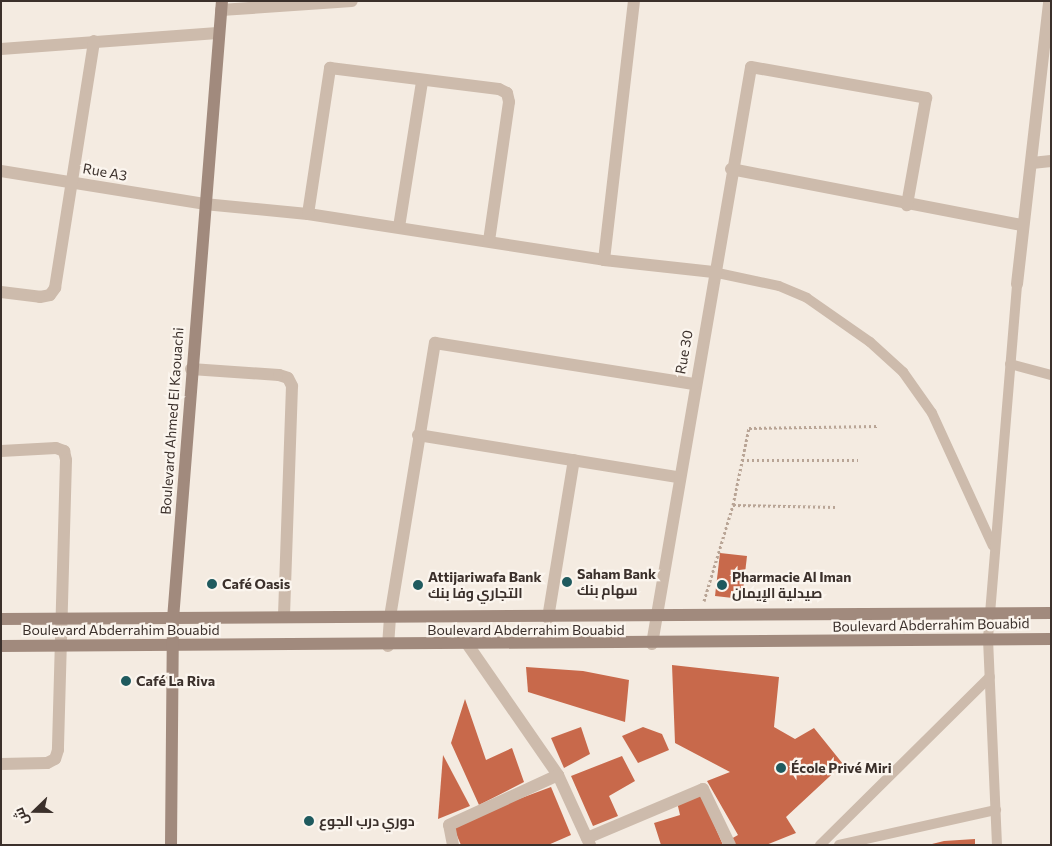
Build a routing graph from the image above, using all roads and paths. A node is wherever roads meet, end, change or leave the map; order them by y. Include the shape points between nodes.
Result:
1 (352, 1) edge
2 (634, 1) edge
3 (1049, 1) edge
4 (221, 6) edge
5 (217, 33) junction
6 (94, 41) junction
7 (1, 49) edge
8 (1048, 56) edge
9 (422, 80) junction
10 (1051, 161) edge
11 (1032, 164) junction
12 (731, 169) junction
13 (1, 171) edge
14 (72, 181) junction
15 (204, 204) junction
16 (907, 206) junction
17 (308, 214) junction
18 (1021, 226) junction
19 (399, 227) junction
20 (489, 240) junction
21 (604, 260) junction
22 (713, 272) junction
23 (1017, 284) joint
24 (1, 292) edge
25 (1010, 364) junction
26 (191, 369) junction
27 (1051, 375) edge
28 (694, 384) junction
29 (877, 426) dead end
30 (418, 435) junction
31 (1, 451) edge
32 (574, 460) junction
33 (742, 460) junction
34 (858, 460) dead end
35 (678, 477) junction
36 (733, 505) junction
37 (835, 507) dead end
38 (994, 547) junction
39 (989, 613) junction
40 (1051, 613) edge
41 (699, 616) junction
42 (284, 617) junction
43 (390, 618) junction
44 (548, 618) junction
45 (654, 618) junction
46 (1, 619) edge
47 (60, 619) junction
48 (173, 619) junction
49 (988, 638) junction
50 (1051, 639) edge
51 (173, 644) junction
52 (652, 644) junction
53 (468, 645) junction
54 (1, 646) edge
55 (60, 646) junction
56 (388, 646) junction
57 (990, 677) junction
58 (1, 764) edge
59 (558, 775) junction
60 (996, 810) junction
61 (589, 842) edge
62 (171, 845) edge
63 (454, 845) edge
64 (730, 845) edge
65 (820, 845) edge
66 (840, 845) edge
67 (998, 845) edge

1 - 4 street
2 - 21 street
3 - 8 street
4 - 5 main road, Boulevard Ahmed El Kaouachi
5 - 6 street
5 - 15 main road, Boulevard Ahmed El Kaouachi
6 - 7 street
6 - 14 street
8 - 11 street
9 - 17 street via 330,68
9 - 19 street
9 - 20 street via 507,93
10 - 11 street
11 - 18 street
12 - 16 street
12 - 16 street, Rue 30 via 751,66 926,98
12 - 22 street, Rue 30
13 - 14 street, Rue A3
14 - 15 street, Rue A3
14 - 24 street via 55,288 50,295 40,297
15 - 17 street, Rue A3
15 - 26 main road, Boulevard Ahmed El Kaouachi
16 - 18 street
17 - 19 street, Rue A3
18 - 23 street
19 - 20 street, Rue A3
20 - 21 street, Rue A3
21 - 22 street, Rue A3
22 - 28 street, Rue 30
22 - 38 lane via 780,286 807,298 870,342 903,372 932,413
23 - 25 lane
25 - 27 lane
25 - 38 lane
26 - 42 street via 288,378 292,386
26 - 48 main road, Boulevard Ahmed El Kaouachi
28 - 30 street via 435,343
28 - 35 street, Rue 30
29 - 33 path via 749,428
30 - 32 street
30 - 43 street
31 - 47 street via 64,450
32 - 35 street
32 - 44 street
33 - 34 path
33 - 36 path
35 - 45 street, Rue 30
36 - 37 path
36 - 41 path
38 - 39 lane
39 - 40 main road, Boulevard Abderrahim Bouabid
39 - 41 main road, Boulevard Abderrahim Bouabid
39 - 49 lane
41 - 45 main road, Boulevard Abderrahim Bouabid
42 - 43 main road, Boulevard Abderrahim Bouabid
42 - 48 main road, Boulevard Abderrahim Bouabid
43 - 44 main road, Boulevard Abderrahim Bouabid
43 - 56 street
44 - 45 main road, Boulevard Abderrahim Bouabid
45 - 52 street, Rue 30
46 - 47 main road, Boulevard Abderrahim Bouabid
47 - 48 main road, Boulevard Abderrahim Bouabid
47 - 55 street
48 - 51 main road, Boulevard Ahmed El Kaouachi
49 - 50 main road, Boulevard Abderrahim Bouabid
49 - 52 main road, Boulevard Abderrahim Bouabid
49 - 57 lane
51 - 55 main road, Boulevard Abderrahim Bouabid
51 - 56 main road, Boulevard Abderrahim Bouabid
51 - 62 main road, Boulevard Ahmed El Kaouachi
52 - 53 main road, Boulevard Abderrahim Bouabid
53 - 56 main road, Boulevard Abderrahim Bouabid
53 - 59 street
54 - 55 main road, Boulevard Abderrahim Bouabid
55 - 58 street via 56,759 47,763
57 - 60 lane
57 - 65 lane
59 - 61 street
59 - 63 street via 449,824
60 - 66 lane
60 - 67 lane
61 - 64 street via 703,789

